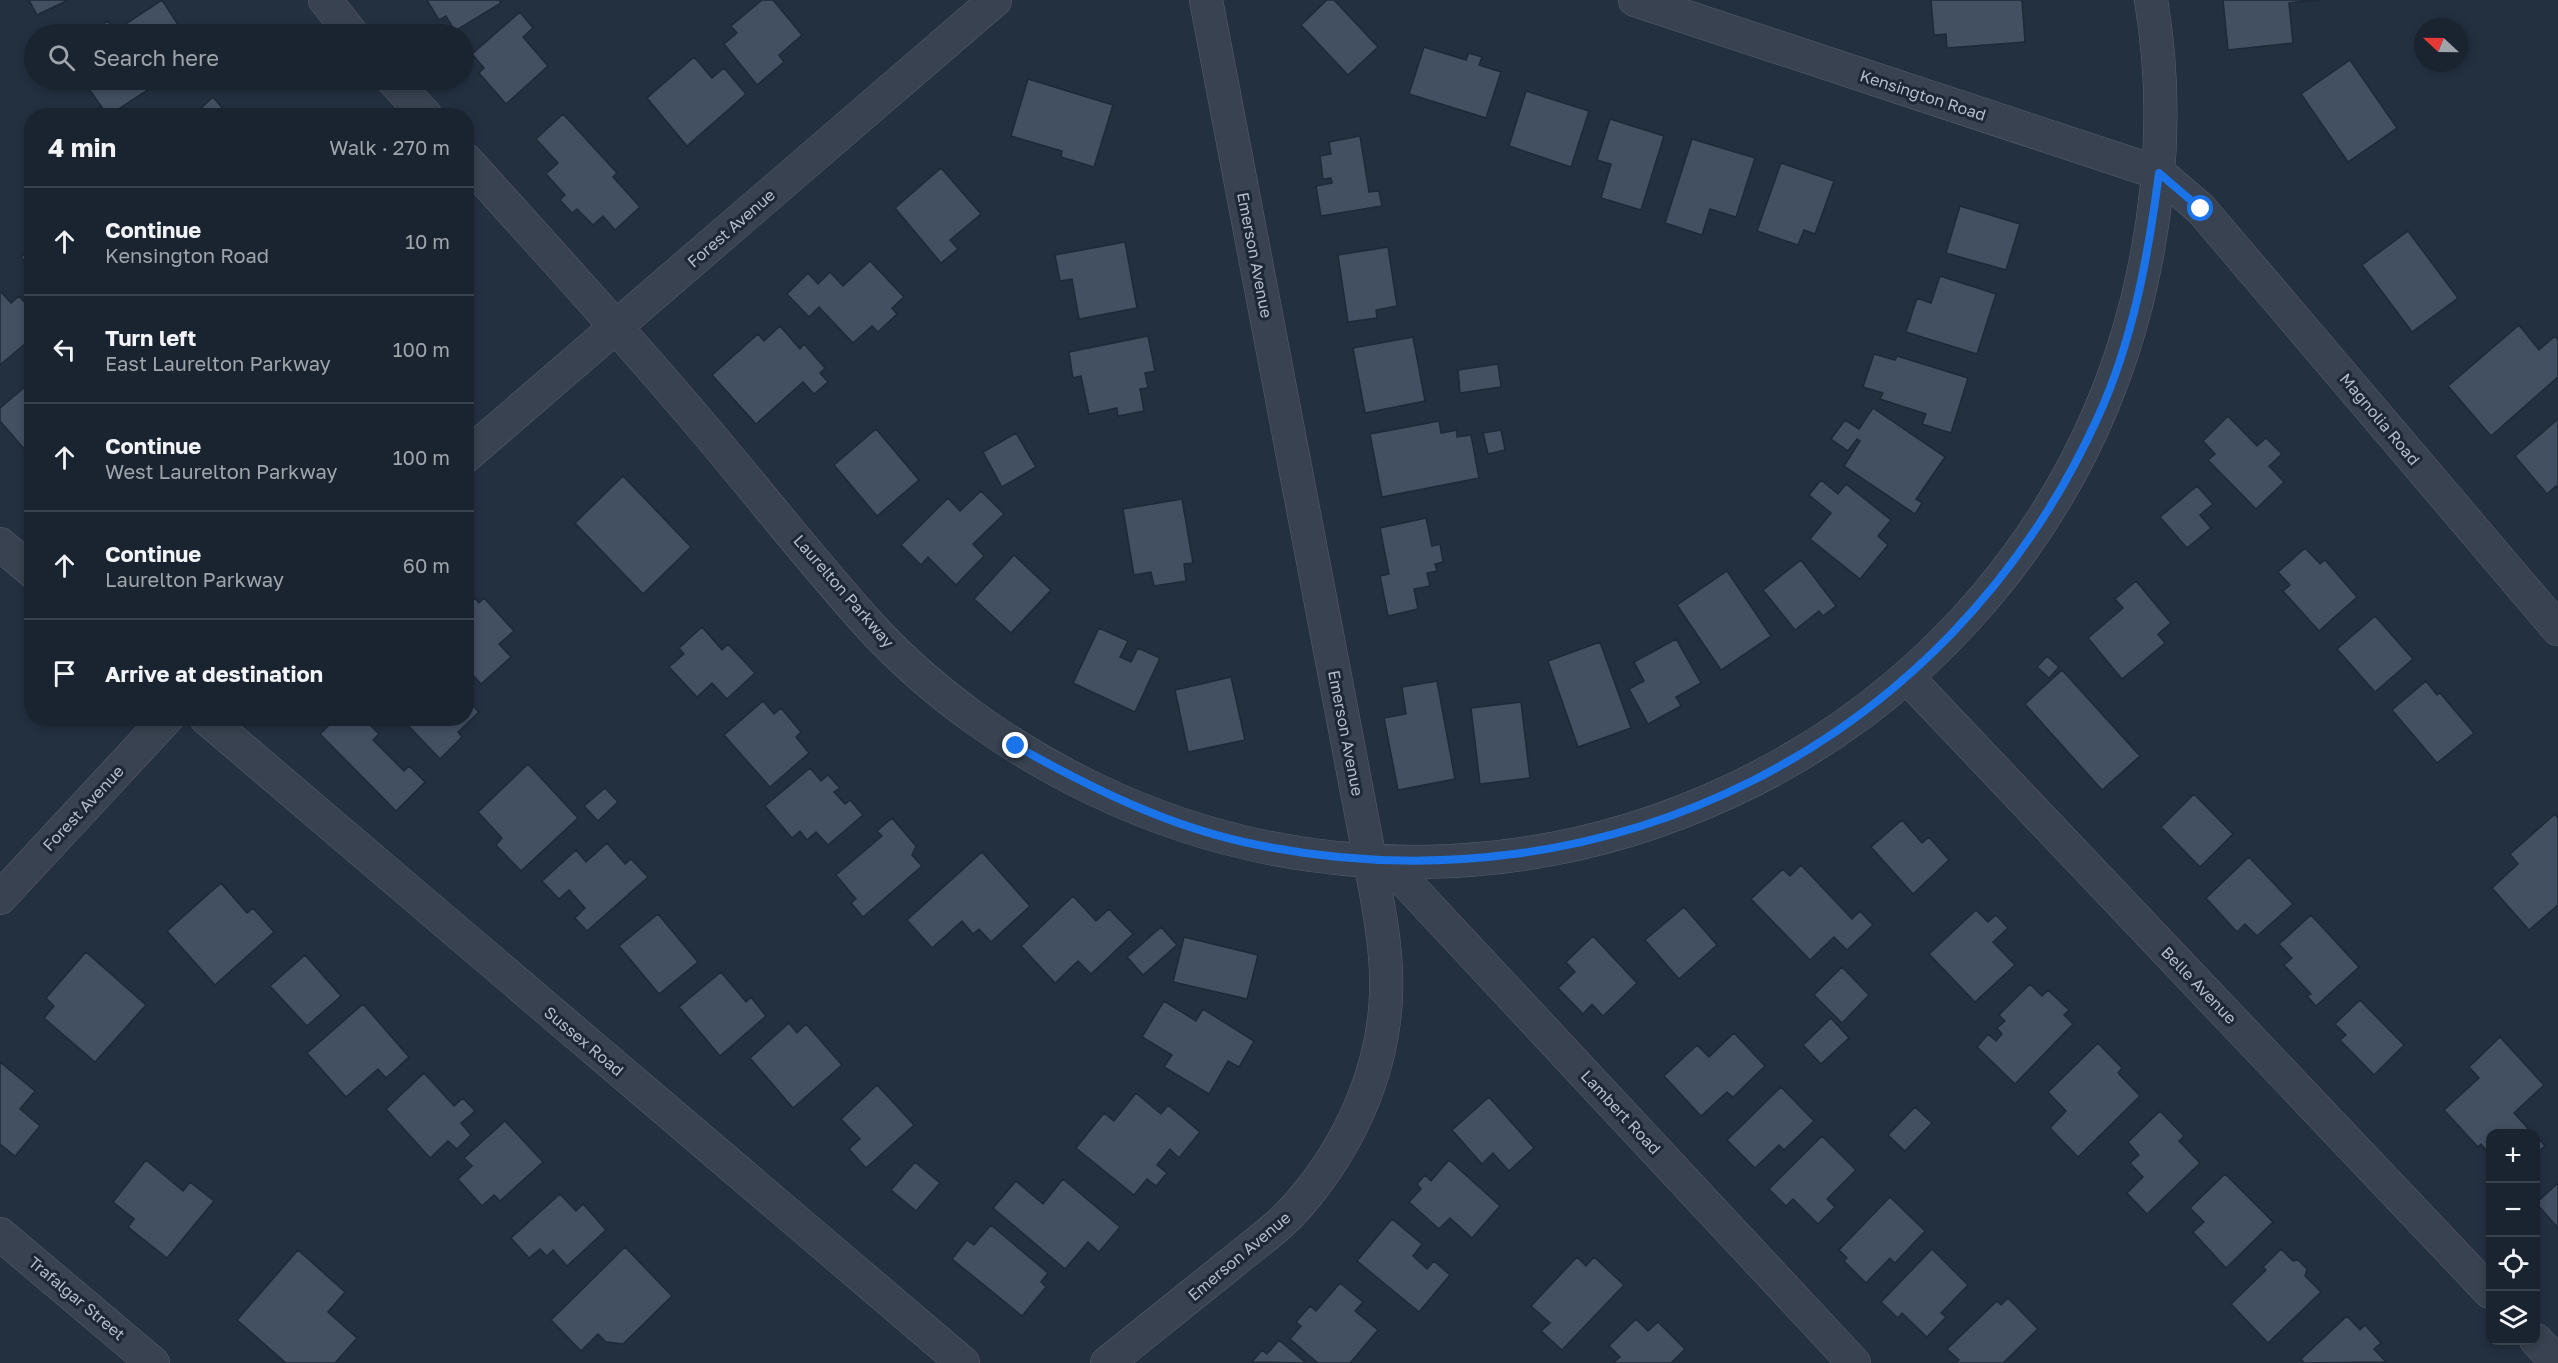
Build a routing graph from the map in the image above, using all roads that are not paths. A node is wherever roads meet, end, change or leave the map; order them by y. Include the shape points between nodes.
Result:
1 (325, 0) edge
2 (995, 0) edge
3 (1206, 0) edge
4 (1635, 0) edge
5 (2151, 0) edge
6 (344, 24) edge
7 (402, 90) edge
8 (419, 108) edge
9 (474, 169) edge
10 (2159, 173) junction
11 (2201, 209) joint
12 (618, 326) junction
13 (474, 449) edge
14 (0, 544) edge
15 (24, 564) edge
16 (2558, 630) edge
17 (1907, 677) junction
18 (160, 726) edge
19 (215, 726) edge
20 (1379, 861) junction
21 (0, 898) edge
22 (0, 1234) edge
23 (2489, 1291) edge
24 (2540, 1345) edge
25 (153, 1363) edge
26 (963, 1363) edge
27 (1107, 1363) edge
28 (1854, 1363) edge
29 (2558, 1363) edge

1 - 6 street
2 - 12 street, Forest Avenue
3 - 20 street, Emerson Avenue
4 - 10 street, Kensington Road
5 - 10 street, Laurelton Parkway via 2160,87
7 - 8 street
9 - 12 street, Laurelton Parkway
10 - 11 street, Kensington Road
10 - 17 street, Laurelton Parkway via 2148,256 2129,333 2098,417 2062,487 2013,563 1962,623
11 - 16 street, Magnolia Road
12 - 13 street, Forest Avenue
12 - 20 street, Laurelton Parkway via 875,631 942,693 997,733 1095,790 1167,820 1255,845
14 - 15 street
17 - 20 street, Laurelton Parkway via 1870,708 1795,758 1714,800 1641,828 1553,850 1462,861
17 - 23 street, Belle Avenue
18 - 21 street, Forest Avenue
19 - 26 street, Sussex Road
20 - 27 street, Emerson Avenue via 1386,997 1376,1061 1359,1111 1332,1162 1300,1204 1272,1231
20 - 28 street, Lambert Road
22 - 25 street, Trafalgar Street
24 - 29 street

